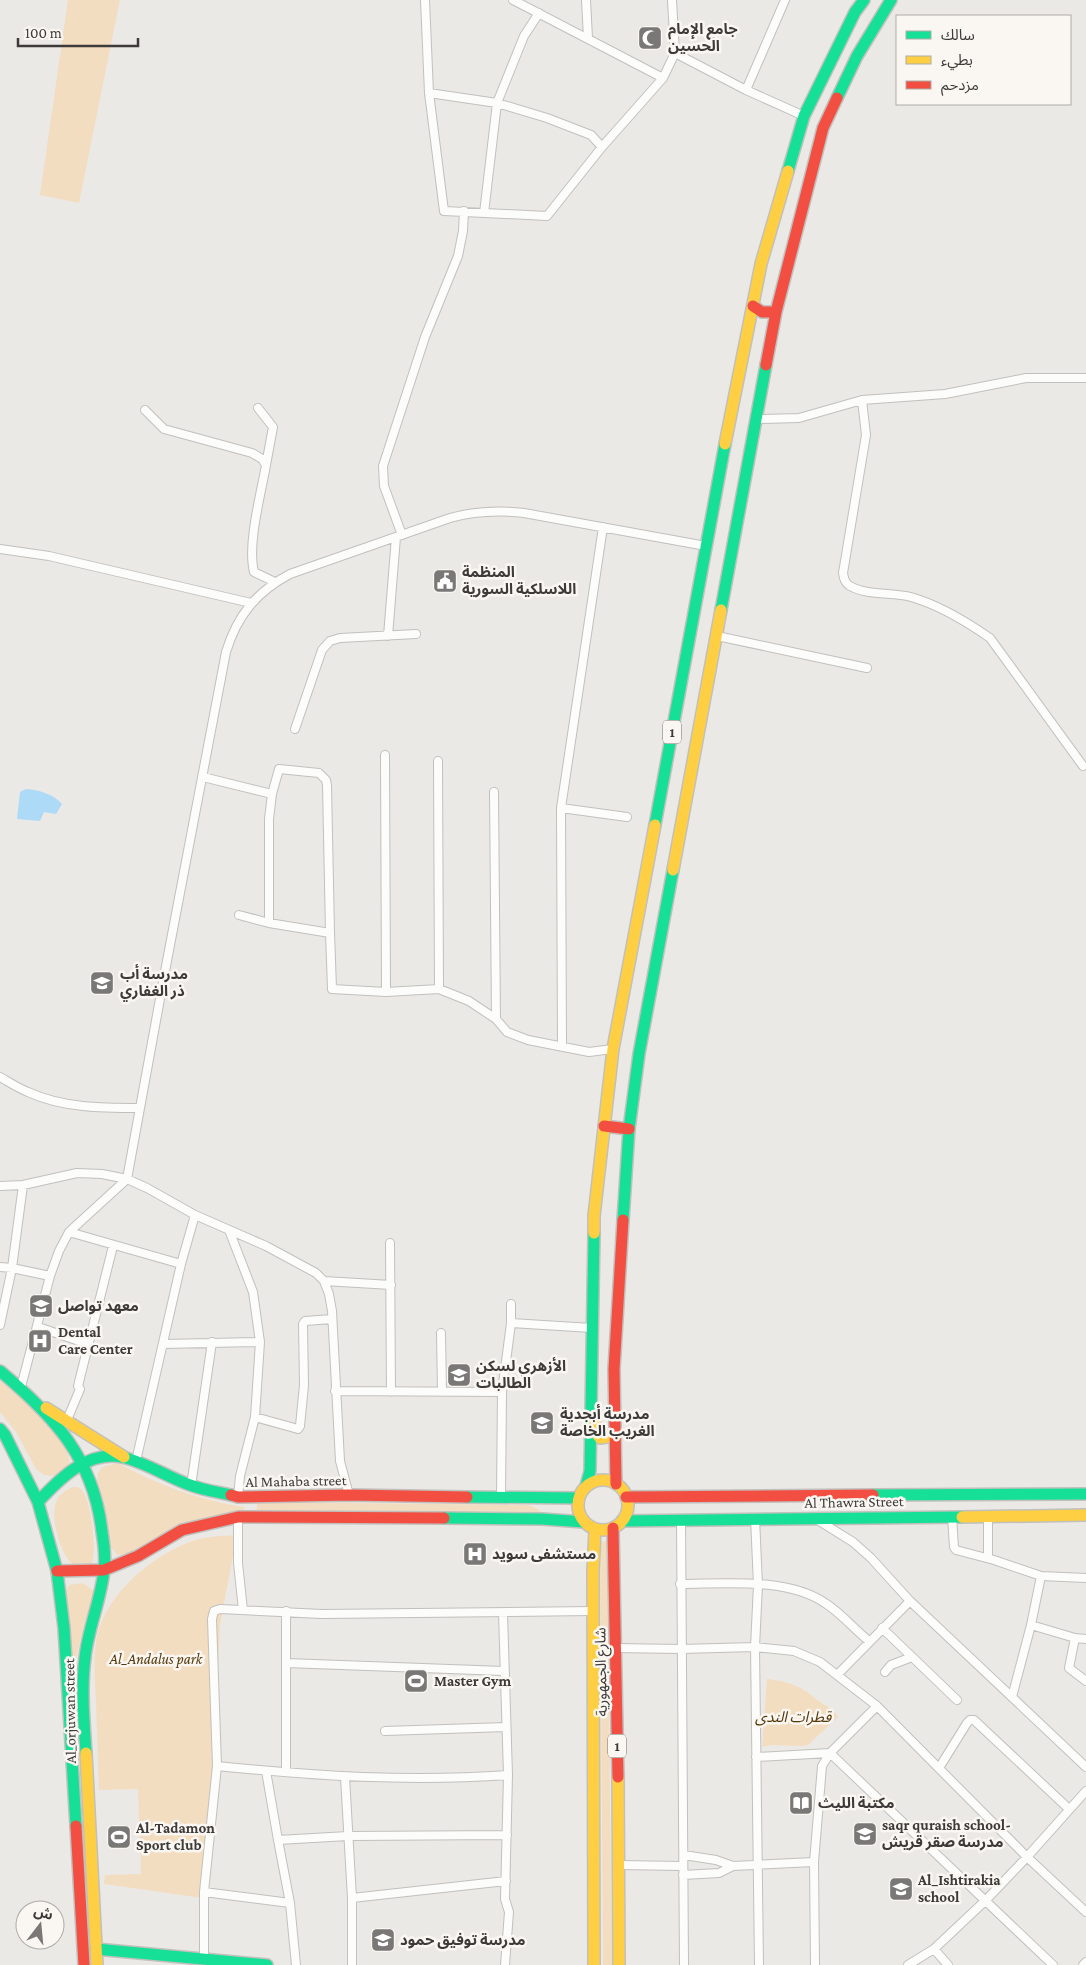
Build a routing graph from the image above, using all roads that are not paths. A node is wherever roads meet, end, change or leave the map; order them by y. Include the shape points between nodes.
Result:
1 (425, 0) edge
2 (513, 0) edge
3 (586, 0) edge
4 (672, 0) edge
5 (785, 0) edge
6 (864, 0) edge
7 (891, 0) edge
8 (539, 13) junction
9 (588, 38) junction
10 (675, 53) junction
11 (663, 78) junction
12 (746, 90) junction
13 (429, 93) junction
14 (497, 103) junction
15 (804, 116) junction
16 (602, 147) junction
17 (464, 211) junction
18 (484, 213) junction
19 (753, 306) junction
20 (776, 312) junction
21 (1086, 378) edge
22 (862, 400) junction
23 (258, 408) dead end
24 (145, 410) dead end
25 (757, 419) junction
26 (266, 465) junction
27 (603, 527) junction
28 (399, 536) junction
29 (706, 546) junction
30 (0, 550) edge
31 (276, 582) junction
32 (251, 603) junction
33 (416, 634) dead end
34 (388, 636) junction
35 (717, 636) junction
36 (867, 668) dead end
37 (295, 730) dead end
38 (385, 755) dead end
39 (438, 761) dead end
40 (1083, 766) dead end
41 (203, 777) junction
42 (494, 792) dead end
43 (272, 794) junction
44 (561, 808) junction
45 (627, 817) dead end
46 (238, 914) dead end
47 (269, 923) junction
48 (330, 933) junction
49 (439, 989) junction
50 (386, 992) junction
51 (496, 1019) junction
52 (562, 1046) junction
53 (613, 1049) junction
54 (0, 1078) edge
55 (140, 1108) junction
56 (604, 1126) junction
57 (629, 1128) junction
58 (127, 1179) junction
59 (23, 1185) junction
60 (0, 1186) edge
61 (195, 1215) junction
62 (229, 1230) junction
63 (69, 1232) junction
64 (390, 1244) dead end
65 (113, 1246) junction
66 (181, 1264) junction
67 (0, 1267) edge
68 (12, 1268) junction
69 (50, 1276) junction
70 (324, 1281) junction
71 (391, 1285) junction
72 (511, 1304) dead end
73 (332, 1319) junction
74 (511, 1323) junction
75 (0, 1324) edge
76 (38, 1327) junction
77 (592, 1328) junction
78 (441, 1333) dead end
79 (212, 1342) junction
80 (260, 1342) junction
81 (88, 1344) junction
82 (163, 1344) junction
83 (0, 1371) edge
84 (21, 1387) junction
85 (335, 1391) junction
86 (442, 1391) junction
87 (391, 1392) junction
88 (502, 1392) junction
89 (591, 1397) junction
90 (33, 1400) junction
91 (255, 1417) junction
92 (67, 1420) junction
93 (0, 1429) edge
94 (615, 1430) junction
95 (124, 1457) junction
96 (136, 1461) junction
97 (84, 1463) junction
98 (616, 1484) junction
99 (191, 1486) junction
100 (586, 1486) junction
101 (1086, 1494) edge
102 (349, 1495) junction
103 (968, 1495) junction
104 (935, 1496) junction
105 (238, 1497) junction
106 (254, 1497) junction
107 (501, 1497) junction
108 (626, 1497) junction
109 (543, 1498) junction
110 (578, 1498) junction
111 (38, 1502) junction
112 (988, 1515) junction
113 (1086, 1515) edge
114 (254, 1516) junction
115 (936, 1516) junction
116 (952, 1516) junction
117 (970, 1516) junction
118 (238, 1517) junction
119 (755, 1518) junction
120 (814, 1518) junction
121 (542, 1519) junction
122 (681, 1519) junction
123 (584, 1522) junction
124 (617, 1524) junction
125 (595, 1528) junction
126 (988, 1558) junction
127 (104, 1570) junction
128 (58, 1571) junction
129 (1041, 1576) junction
130 (1086, 1578) edge
131 (680, 1584) junction
132 (758, 1584) junction
133 (910, 1601) junction
134 (243, 1610) junction
135 (593, 1611) junction
136 (286, 1612) junction
137 (503, 1613) junction
138 (1031, 1625) junction
139 (882, 1628) junction
140 (1075, 1638) junction
141 (1086, 1639) edge
142 (869, 1641) junction
143 (755, 1647) junction
144 (615, 1648) junction
145 (682, 1649) junction
146 (912, 1657) junction
147 (286, 1663) junction
148 (504, 1671) junction
149 (885, 1672) dead end
150 (838, 1674) junction
151 (1086, 1681) edge
152 (1012, 1697) junction
153 (957, 1700) dead end
154 (878, 1706) junction
155 (506, 1727) junction
156 (385, 1731) dead end
157 (830, 1754) junction
158 (756, 1757) junction
159 (217, 1766) junction
160 (1086, 1767) edge
161 (939, 1768) junction
162 (266, 1771) junction
163 (286, 1772) junction
164 (508, 1775) junction
165 (345, 1777) junction
166 (1086, 1791) edge
167 (1069, 1809) junction
168 (507, 1835) junction
169 (348, 1836) junction
170 (278, 1840) junction
171 (684, 1855) junction
172 (1027, 1857) junction
173 (814, 1862) junction
174 (619, 1865) junction
175 (759, 1865) junction
176 (683, 1866) junction
177 (733, 1866) junction
178 (683, 1874) junction
179 (506, 1881) junction
180 (204, 1892) junction
181 (352, 1898) junction
182 (986, 1900) junction
183 (290, 1903) junction
184 (1086, 1912) edge
185 (96, 1949) junction
186 (934, 1949) junction
187 (204, 1960) junction
188 (1086, 1962) edge
189 (247, 1964) edge
190 (84, 1965) edge
191 (97, 1965) edge
192 (267, 1965) edge
193 (296, 1965) edge
194 (352, 1965) edge
195 (505, 1965) edge
196 (594, 1965) edge
197 (619, 1965) edge
198 (684, 1965) edge
199 (760, 1965) edge
200 (815, 1965) edge
201 (908, 1965) edge
202 (948, 1965) edge
203 (1052, 1965) edge
204 (1083, 1965) edge

1 - 13 street
2 - 8 street
3 - 9 street
4 - 10 street
5 - 12 street
6 - 15 main road, 1
7 - 20 main road, 1 via 857,56 823,128
8 - 9 street
8 - 14 street via 524,36
9 - 11 street
10 - 11 street
10 - 12 street
11 - 16 street
12 - 15 street
13 - 14 street
13 - 17 street via 444,211
14 - 16 street via 591,135
14 - 18 street
15 - 19 main road, 1 via 761,264
16 - 18 street via 547,216
17 - 18 street
17 - 28 street via 458,256 425,337 384,460 384,486
19 - 20 main road via 762,312
19 - 29 main road, 1
20 - 25 main road, 1
21 - 22 street via 1026,378 945,394
22 - 25 street via 799,418
22 - 40 street via 866,435 844,573 848,586 926,602 990,638
23 - 26 street via 273,426
24 - 26 street via 164,429 252,453
25 - 35 main road, 1
26 - 31 street via 252,564 254,572
27 - 28 street via 524,513 486,512 461,515
27 - 29 street
27 - 44 street
28 - 31 street via 302,569
28 - 34 street
29 - 53 main road, 1
30 - 32 street via 49,556
31 - 32 street
32 - 41 street via 236,625 226,652
33 - 34 street
34 - 37 street via 337,638 327,643
35 - 36 street
35 - 57 main road, 1 via 639,1054
38 - 50 street
39 - 49 street
41 - 43 street
41 - 55 street
42 - 51 street
43 - 47 street
43 - 48 street via 279,769 319,773 326,780
44 - 45 street
44 - 52 street
46 - 47 street
47 - 48 street
48 - 50 street via 332,989
49 - 50 street
49 - 51 street via 469,1001
51 - 52 street via 507,1032 528,1040
52 - 53 street via 588,1052
53 - 56 main road, 1
54 - 55 street via 29,1093 58,1102 93,1108
55 - 58 street
56 - 57 main road
56 - 77 main road, 1 via 594,1216
57 - 94 main road, 1 via 614,1369
58 - 59 street via 77,1173
58 - 61 street
58 - 63 street
59 - 60 street
59 - 68 street
61 - 62 street
61 - 66 street
62 - 70 street via 266,1246 316,1273
62 - 80 street via 252,1292
63 - 65 street
63 - 69 street via 58,1251
64 - 71 street
65 - 66 street
65 - 81 street
66 - 82 street
67 - 68 street
68 - 69 street
68 - 75 street
69 - 76 street
70 - 71 street
70 - 73 street
71 - 87 street
72 - 74 street
73 - 85 street
73 - 91 street via 305,1321 303,1324 304,1385 298,1429
74 - 77 street
74 - 88 street
76 - 81 street
76 - 84 street
77 - 89 main road, 1
78 - 86 street
79 - 80 street
79 - 82 street
79 - 99 street
80 - 91 street
81 - 92 street via 80,1388
82 - 96 street
83 - 84 main road, Al_orjuwan street
84 - 90 main road, Al_orjuwan street
85 - 87 street
85 - 102 street via 340,1460
86 - 87 street
86 - 88 street
88 - 107 street
89 - 94 main road via 597,1436 604,1439
89 - 100 main road, 1 via 590,1471
90 - 92 main road
90 - 97 main road, Al_orjuwan street via 58,1426
91 - 105 street
92 - 95 main road
93 - 111 main road, Al_orjuwan street
94 - 98 main road, 1
95 - 96 main road, Al Mahaba street
95 - 97 main road, Al Mahaba street via 107,1455
96 - 99 main road, Al Mahaba street
97 - 111 main road, Al Mahaba street via 54,1484
97 - 127 main road, Al_orjuwan street via 96,1489 102,1514
98 - 100 main road via 601,1480
98 - 108 main road
99 - 105 main road, Al Mahaba street
100 - 110 main road
101 - 103 main road, Al Thawra Street
102 - 106 main road, Al Mahaba street
102 - 107 main road, Al Mahaba street
103 - 104 main road, Al Thawra Street
103 - 117 main road via 966,1506
104 - 108 main road, Al Thawra Street
104 - 115 main road
105 - 106 main road, Al Mahaba street
106 - 114 main road
107 - 109 main road, Al Mahaba street
108 - 124 main road via 626,1513
109 - 110 main road, Al Mahaba street
109 - 121 main road via 546,1506
110 - 123 main road via 578,1511
111 - 128 main road, Al_orjuwan street
112 - 113 main road, Al Thawra Street
112 - 117 main road, Al Thawra Street
112 - 126 street
114 - 118 main road
114 - 121 main road
115 - 116 main road, Al Thawra Street
115 - 120 main road, Al Thawra Street
116 - 117 main road, Al Thawra Street
116 - 126 street via 956,1550
118 - 127 main road via 182,1530 138,1556
118 - 134 street
119 - 120 main road, Al Thawra Street
119 - 122 main road, Al Thawra Street
119 - 132 street
120 - 133 street via 853,1542
121 - 123 main road
122 - 124 main road, Al Thawra Street
122 - 131 street
123 - 125 main road
124 - 125 main road via 607,1530
124 - 144 main road, شارع الجمهورية / 1
125 - 135 main road, شارع الجمهورية / 1
126 - 129 street
127 - 128 main road
127 - 185 main road, Al_orjuwan street via 84,1651 86,1786
128 - 190 main road, Al_orjuwan street
129 - 130 street
129 - 138 street
131 - 132 street
131 - 145 street
132 - 142 street via 798,1590 825,1602
132 - 143 street
133 - 139 street
133 - 152 street
134 - 136 street
134 - 159 street via 220,1609 214,1611 212,1619
135 - 137 street
135 - 196 main road, شارع الجمهورية / 1
136 - 137 street
136 - 147 street
137 - 148 street
138 - 140 street
138 - 152 street
139 - 142 street
139 - 146 street
140 - 141 street
140 - 151 street via 1069,1668
142 - 150 street
143 - 145 street
143 - 150 street via 794,1651
143 - 158 street
144 - 145 street
144 - 174 main road, شارع الجمهورية / 1
145 - 171 street
146 - 149 street via 891,1665
146 - 153 street
147 - 148 street
147 - 163 street
148 - 155 street
150 - 154 street
152 - 160 street
154 - 157 street
154 - 161 street
155 - 156 street
155 - 164 street
157 - 158 street
157 - 173 street via 822,1766
157 - 182 street
158 - 175 street
159 - 162 street
159 - 180 street
161 - 167 street via 967,1723 974,1720
161 - 172 street
162 - 163 street
162 - 170 street
163 - 165 street
164 - 165 street via 455,1779
164 - 168 street
165 - 169 street
166 - 167 street
167 - 172 street
168 - 169 street
168 - 179 street
169 - 170 street
169 - 181 street
170 - 183 street
171 - 176 street
171 - 177 street
172 - 182 street
172 - 184 street
173 - 175 street
173 - 200 street
174 - 176 street
174 - 197 main road, شارع الجمهورية / 1
175 - 177 street
175 - 199 street
176 - 178 street
177 - 178 street via 719,1873
178 - 198 street
179 - 181 street
179 - 195 street via 505,1899 509,1912
180 - 183 street
180 - 187 street
181 - 194 street
182 - 186 street
182 - 203 street
183 - 193 street
185 - 187 main road
185 - 191 main road, Al_orjuwan street
186 - 201 street
186 - 202 street
187 - 189 main road
188 - 204 street
189 - 192 main road

